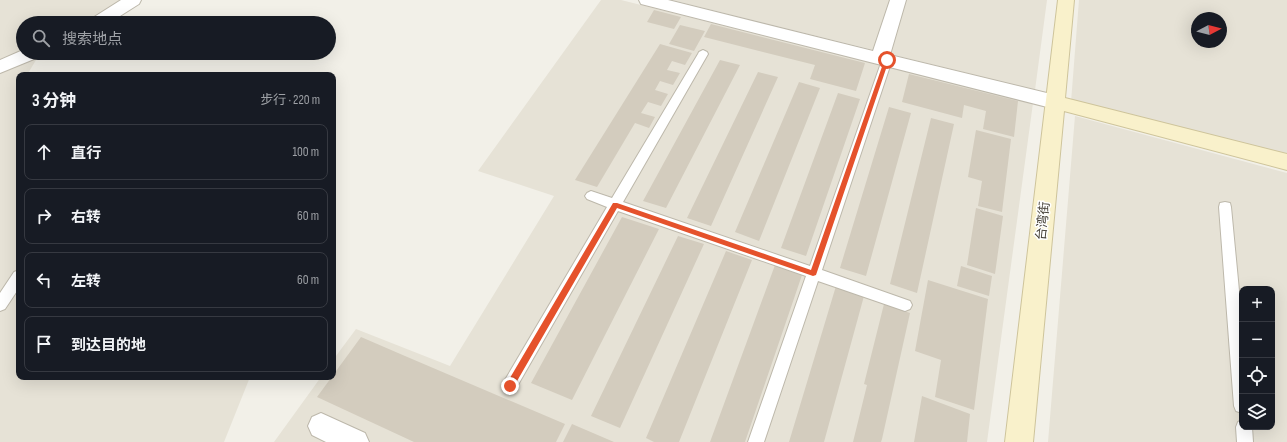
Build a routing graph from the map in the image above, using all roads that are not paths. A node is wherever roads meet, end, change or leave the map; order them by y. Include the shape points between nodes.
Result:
1 (133, 0) edge
2 (647, 0) edge
3 (898, 0) edge
4 (1066, 0) edge
5 (108, 16) edge
6 (703, 54) dead end
7 (883, 59) junction
8 (16, 60) edge
9 (0, 67) edge
10 (1055, 102) junction
11 (1287, 162) edge
12 (591, 196) dead end
13 (615, 205) junction
14 (1225, 206) dead end
15 (813, 273) junction
16 (16, 281) edge
17 (0, 305) edge
18 (904, 305) dead end
19 (510, 386) dead end
20 (1241, 394) edge
21 (321, 426) dead end
22 (1244, 430) edge
23 (356, 442) edge
24 (756, 442) edge
25 (1019, 442) edge
26 (1245, 442) edge

1 - 5 street
2 - 7 street
3 - 7 street
4 - 10 main road, 台湾街
6 - 13 lane
7 - 10 street
7 - 15 lane
8 - 9 street
10 - 11 main road
10 - 25 main road, 台湾街
12 - 13 lane
13 - 15 lane
13 - 19 lane
14 - 20 lane
15 - 18 lane
15 - 24 lane
16 - 17 lane
21 - 23 street
22 - 26 lane

